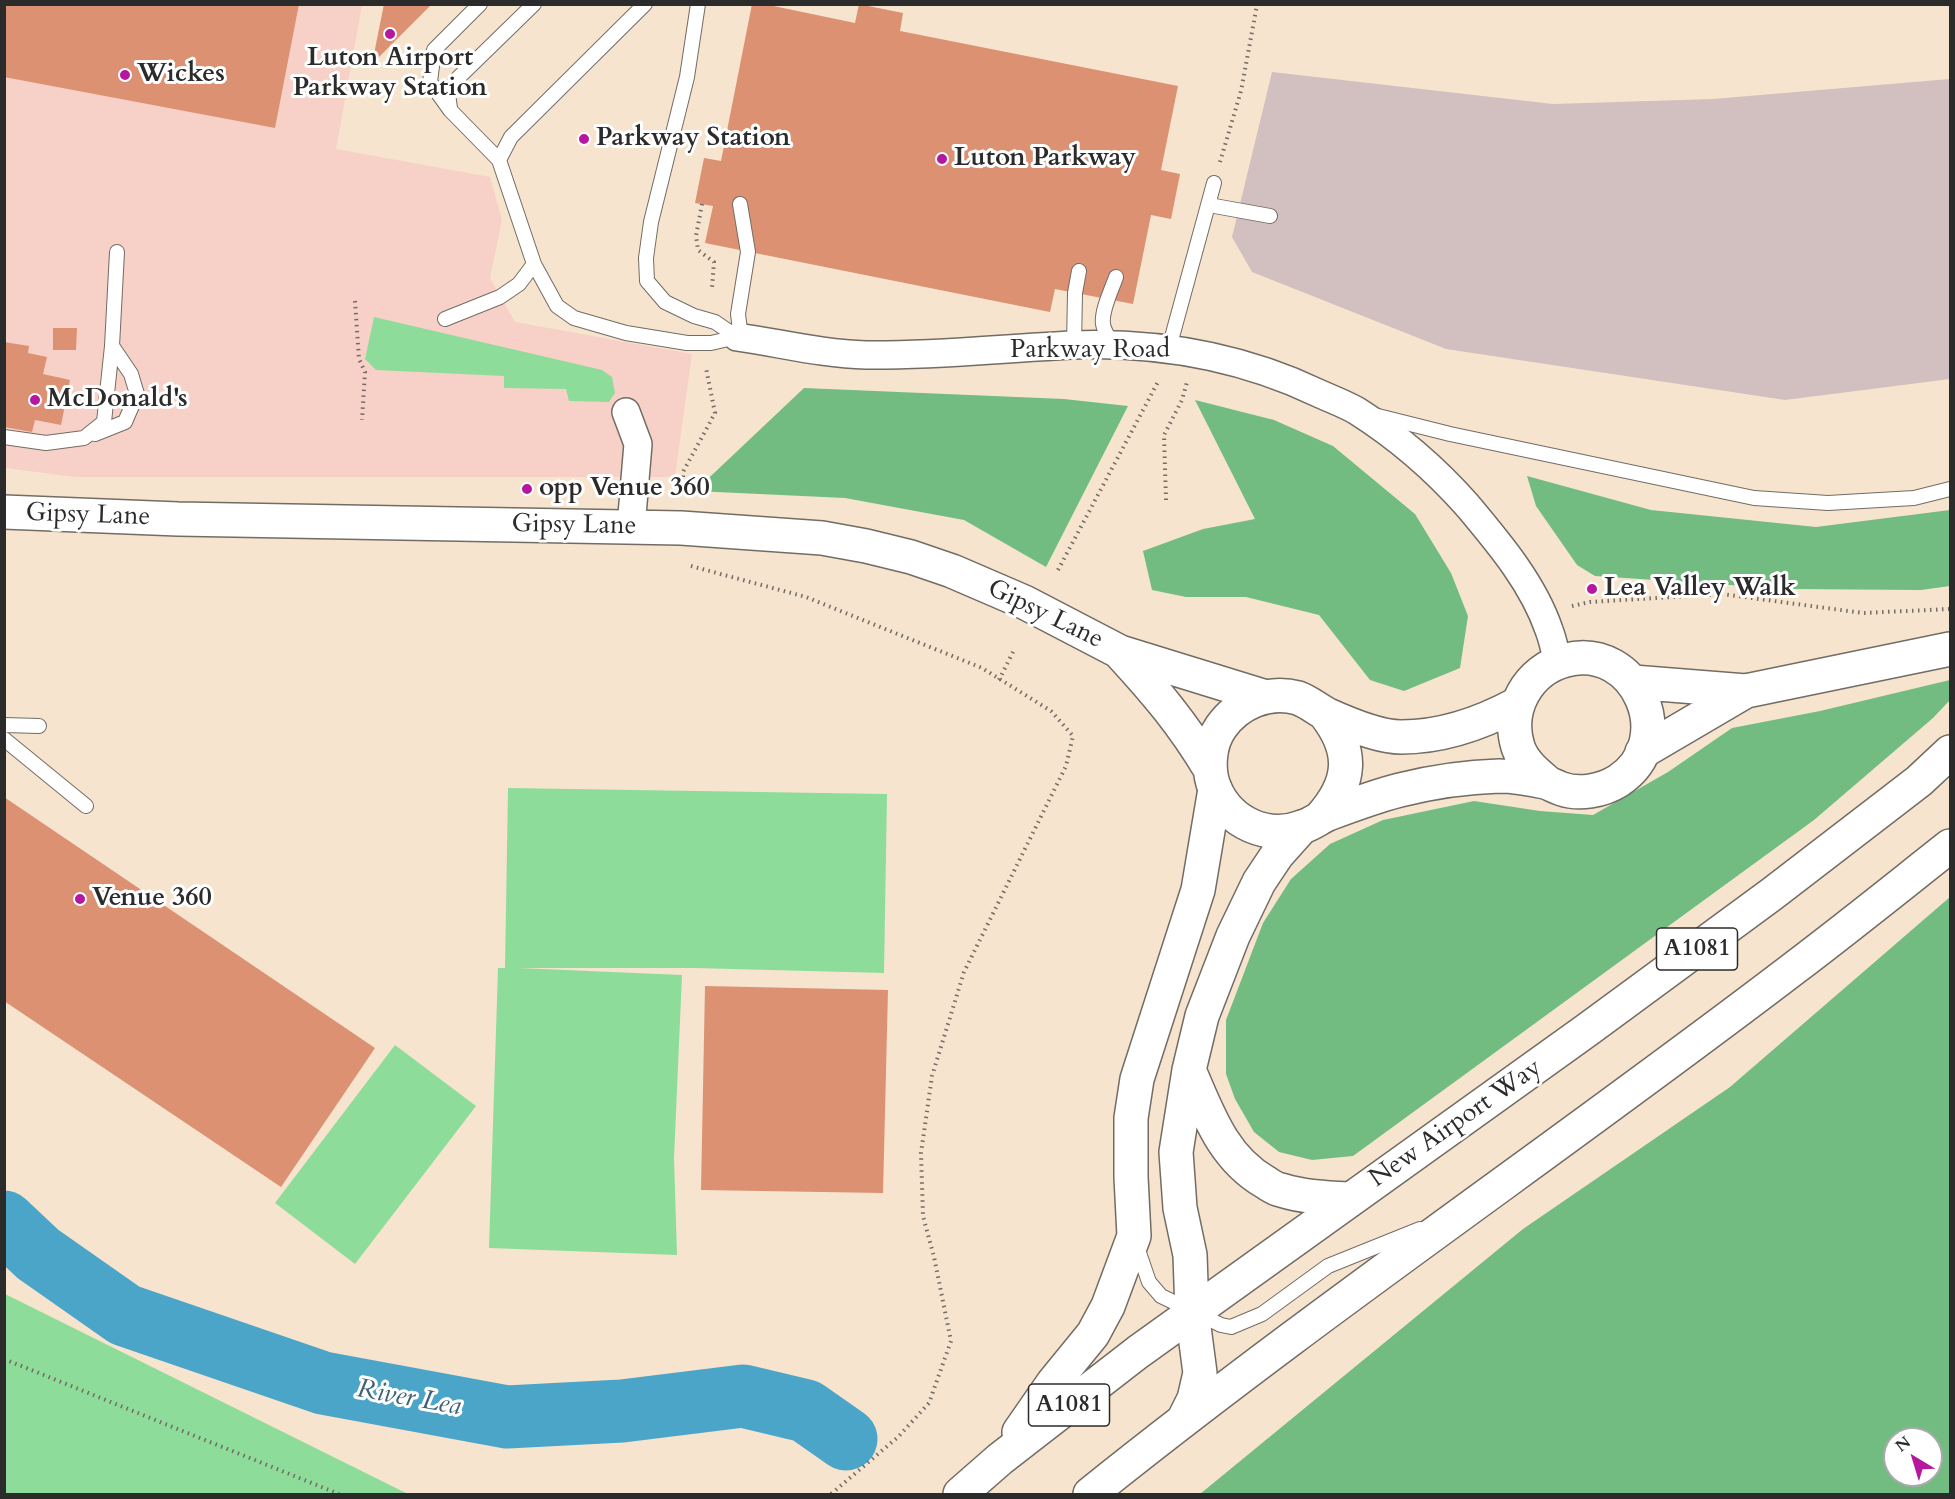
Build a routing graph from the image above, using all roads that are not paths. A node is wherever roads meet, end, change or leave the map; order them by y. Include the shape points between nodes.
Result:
1 (480, 4) edge
2 (534, 4) edge
3 (645, 4) edge
4 (698, 4) edge
5 (450, 111) junction
6 (499, 160) junction
7 (1214, 183) road end
8 (741, 204) dead end
9 (1209, 205) junction
10 (1270, 216) dead end
11 (117, 252) dead end
12 (534, 264) junction
13 (1079, 271) dead end
14 (1116, 277) dead end
15 (445, 319) dead end
16 (739, 338) junction
17 (1074, 345) junction
18 (1114, 345) junction
19 (112, 346) junction
20 (1169, 348) junction
21 (1356, 411) junction
22 (626, 412) dead end
23 (4, 437) edge
24 (84, 438) junction
25 (1950, 489) edge
26 (4, 512) edge
27 (631, 527) junction
28 (1950, 649) edge
29 (1120, 652) junction
30 (1558, 662) junction
31 (1633, 682) junction
32 (1746, 691) junction
33 (1266, 697) junction
34 (1517, 704) junction
35 (1325, 714) junction
36 (4, 726) edge
37 (39, 726) dead end
38 (4, 739) edge
39 (1642, 752) junction
40 (1950, 752) edge
41 (1213, 779) junction
42 (1546, 783) junction
43 (86, 806) dead end
44 (1312, 822) junction
45 (1950, 846) edge
46 (1189, 1070) junction
47 (1349, 1199) junction
48 (1464, 1211) junction
49 (1134, 1236) junction
50 (1192, 1312) junction
51 (1183, 1421) junction
52 (1000, 1459) junction
53 (960, 1494) edge
54 (1090, 1494) edge

1 - 5 lane via 434,50 430,82
2 - 5 lane via 458,78 448,94
3 - 6 lane via 511,137
4 - 16 lane via 687,77 651,222 647,281 665,302 715,322
5 - 6 lane
6 - 12 lane
7 - 9 lane
8 - 16 lane via 748,252 738,314
9 - 10 lane
9 - 20 lane
11 - 19 lane
12 - 15 lane via 519,284 500,297
12 - 16 lane via 557,306 574,318 626,333 687,343
13 - 17 lane
14 - 18 lane via 1103,323
16 - 17 street, Parkway Road via 864,355
17 - 18 street, Parkway Road
18 - 20 street, Parkway Road
19 - 24 lane via 104,423
19 - 24 lane via 130,374 137,394 125,422
20 - 21 street, Parkway Road via 1295,382
21 - 25 lane via 1754,498 1828,503 1914,498
21 - 30 street, Parkway Road via 1414,453 1449,485 1492,535 1542,613
22 - 27 street via 638,444
23 - 24 lane via 46,443
26 - 27 main road, Gipsy Lane via 190,520
27 - 29 main road, Gipsy Lane via 822,538 911,557 1024,602
28 - 32 main road
29 - 33 main road, Gipsy Lane
29 - 41 main road, Gipsy Lane via 1193,740
30 - 31 main road via 1591,658 1607,663
30 - 34 main road via 1526,686
31 - 32 main road
31 - 39 main road via 1647,709 1647,738
32 - 39 main road
33 - 35 main road via 1297,698
33 - 41 main road via 1247,703 1218,730 1212,749
34 - 35 main road via 1486,721 1460,729 1397,738
34 - 42 main road via 1514,727 1518,749
35 - 44 main road via 1341,738 1346,766 1343,785 1334,802
36 - 37 lane
38 - 43 lane
39 - 42 main road via 1633,768 1601,789 1582,792
40 - 47 main road, New Airport Way / A1081 via 1772,894
41 - 44 main road via 1223,804 1250,826 1285,831
41 - 49 main road via 1198,890 1137,1079 1131,1118
42 - 44 main road via 1500,776 1425,783 1376,796
44 - 46 main road via 1277,855 1259,882 1202,1016
45 - 48 main road, A1081 via 1792,970
46 - 47 main road via 1216,1131 1236,1160 1254,1175 1278,1190 1316,1198
46 - 50 main road via 1176,1152 1180,1208 1190,1255
47 - 50 main road, New Airport Way / A1081
48 - 50 lane via 1328,1266 1262,1314 1232,1327
48 - 51 main road, A1081
49 - 50 lane via 1149,1282 1161,1296
49 - 52 main road via 1108,1306 1093,1334
50 - 51 main road via 1200,1373 1194,1400
50 - 52 main road, New Airport Way / A1081
51 - 54 main road, A1081
52 - 53 main road, New Airport Way / A1081

